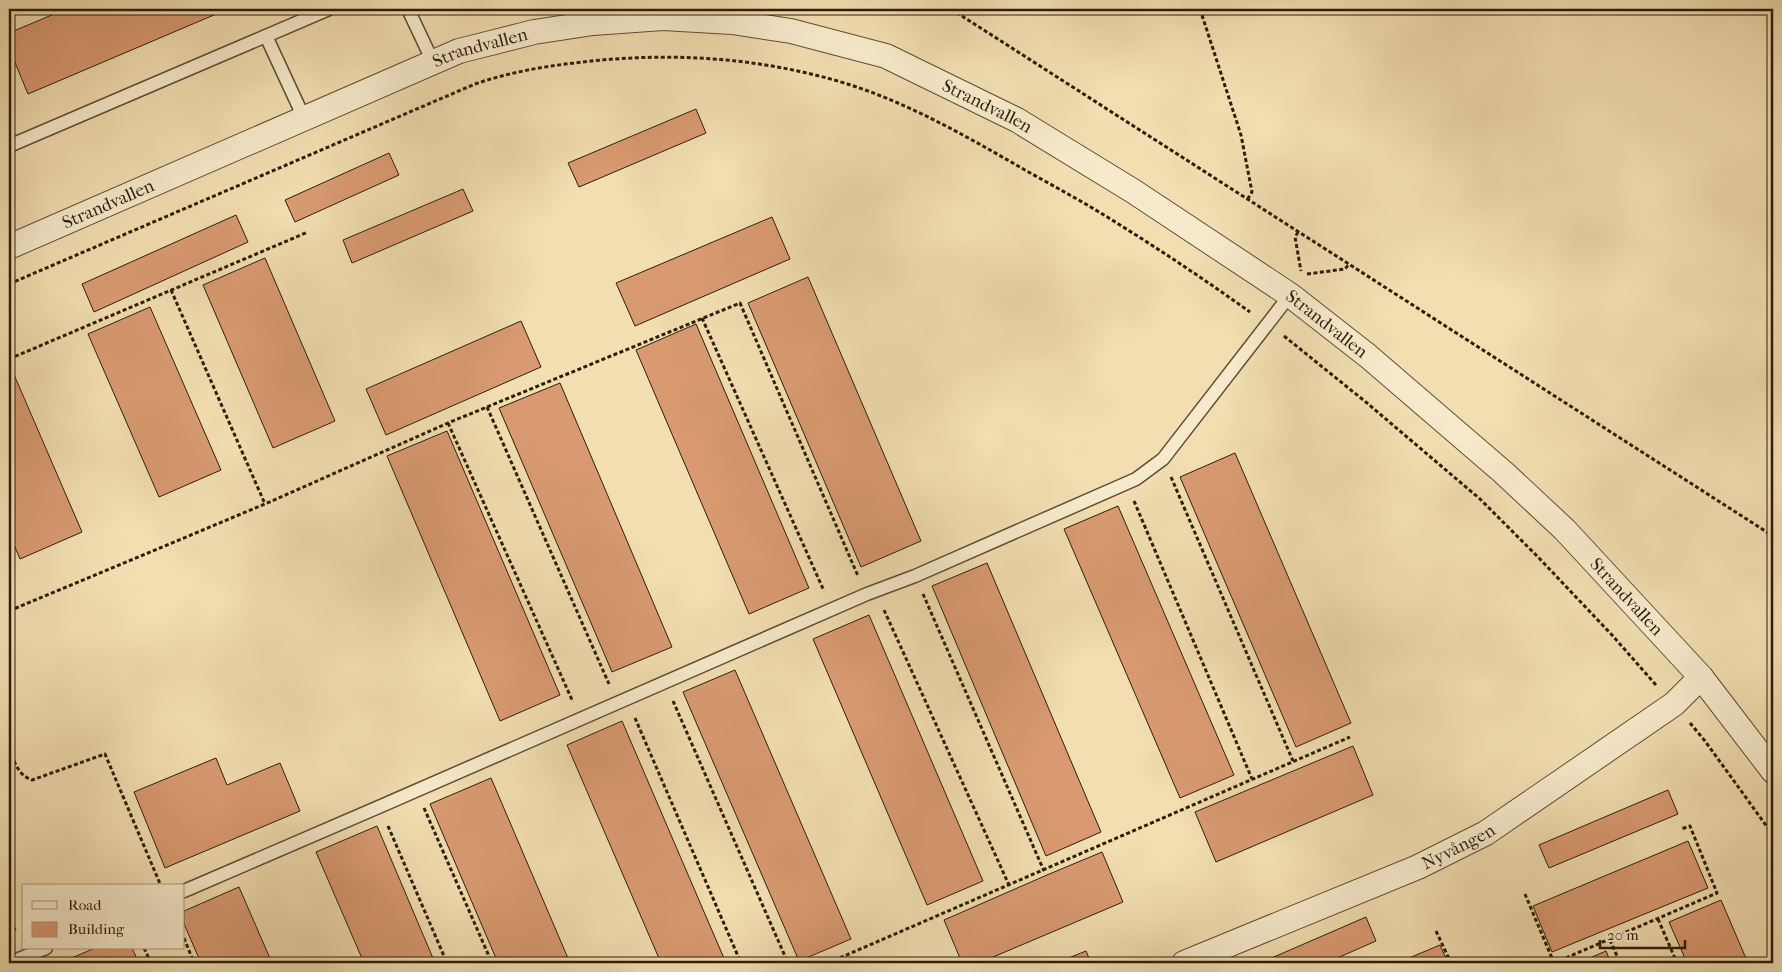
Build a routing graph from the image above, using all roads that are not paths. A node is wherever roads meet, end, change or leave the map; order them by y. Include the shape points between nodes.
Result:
1 (329, 9) edge
2 (408, 9) edge
3 (266, 36) junction
4 (433, 62) junction
5 (304, 118) junction
6 (9, 146) edge
7 (9, 247) edge
8 (1290, 294) junction
9 (1701, 677) junction
10 (1773, 771) edge
11 (185, 891) edge
12 (41, 950) edge
13 (9, 963) edge
14 (1184, 963) edge

1 - 3 lane
2 - 4 lane
3 - 5 lane
3 - 6 lane
4 - 5 street, Strandvallen
4 - 8 street, Strandvallen via 459,50 534,32 593,23 663,18 732,22 792,31 886,56 1017,120
5 - 7 street, Strandvallen
8 - 9 street, Strandvallen via 1368,356 1511,479 1565,530
8 - 11 lane via 1163,460 1136,479
9 - 10 street, Strandvallen
9 - 14 street, Nyvången via 1674,704 1486,833 1418,867
12 - 13 lane

